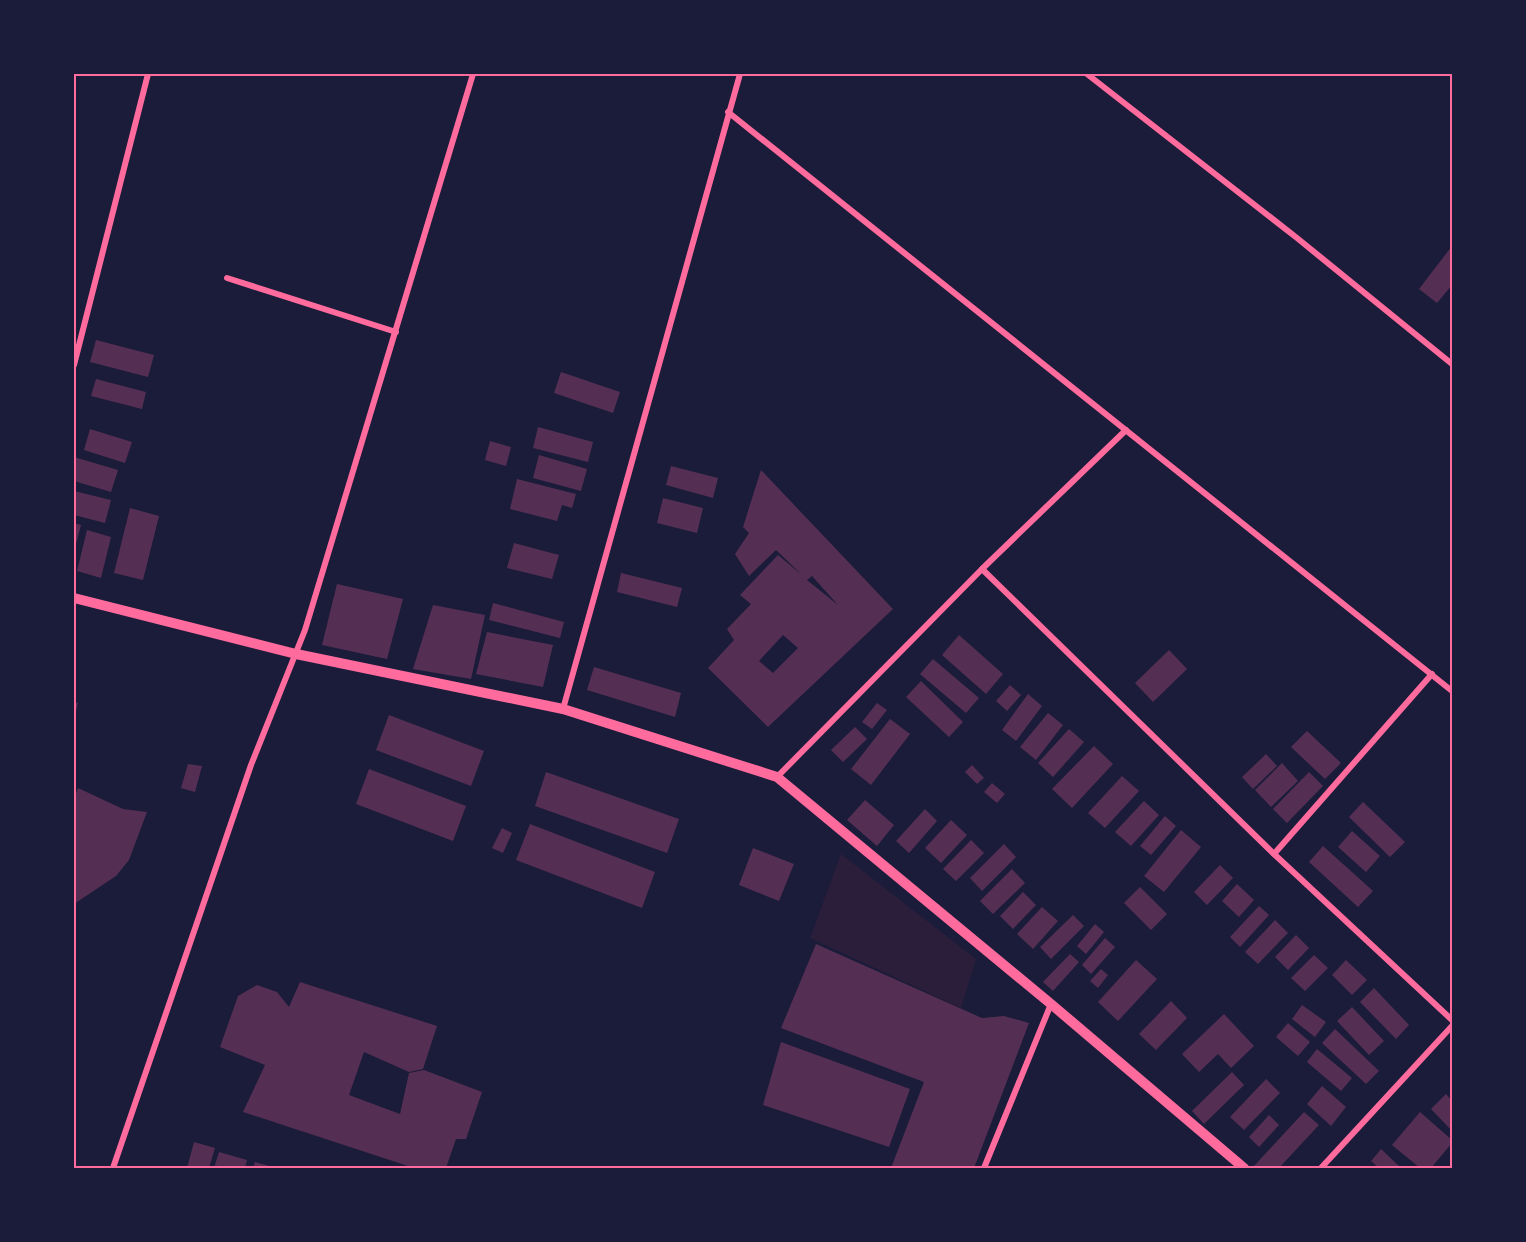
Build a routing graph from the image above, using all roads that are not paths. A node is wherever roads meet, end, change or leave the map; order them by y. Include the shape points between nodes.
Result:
1 (148, 74) edge
2 (473, 74) edge
3 (740, 74) edge
4 (1087, 74) edge
5 (728, 112) junction
6 (227, 278) dead end
7 (396, 332) junction
8 (1452, 364) edge
9 (74, 365) edge
10 (1126, 430) junction
11 (982, 569) junction
12 (74, 598) edge
13 (296, 654) junction
14 (1432, 674) junction
15 (1452, 691) edge
16 (563, 709) junction
17 (777, 777) junction
18 (1274, 854) junction
19 (1051, 1004) junction
20 (1452, 1020) edge
21 (1452, 1026) edge
22 (113, 1168) edge
23 (984, 1168) edge
24 (1244, 1168) edge
25 (1320, 1168) edge

1 - 9 street
2 - 7 street
3 - 5 street
4 - 8 street
5 - 10 street
5 - 16 street
6 - 7 street
7 - 13 street
10 - 11 street
10 - 14 street
11 - 17 street
11 - 18 street
12 - 13 street
13 - 16 street
13 - 22 street via 251,765
14 - 15 street
14 - 18 street
16 - 17 street
17 - 19 street
18 - 20 street
19 - 23 street
19 - 24 street
21 - 25 street

